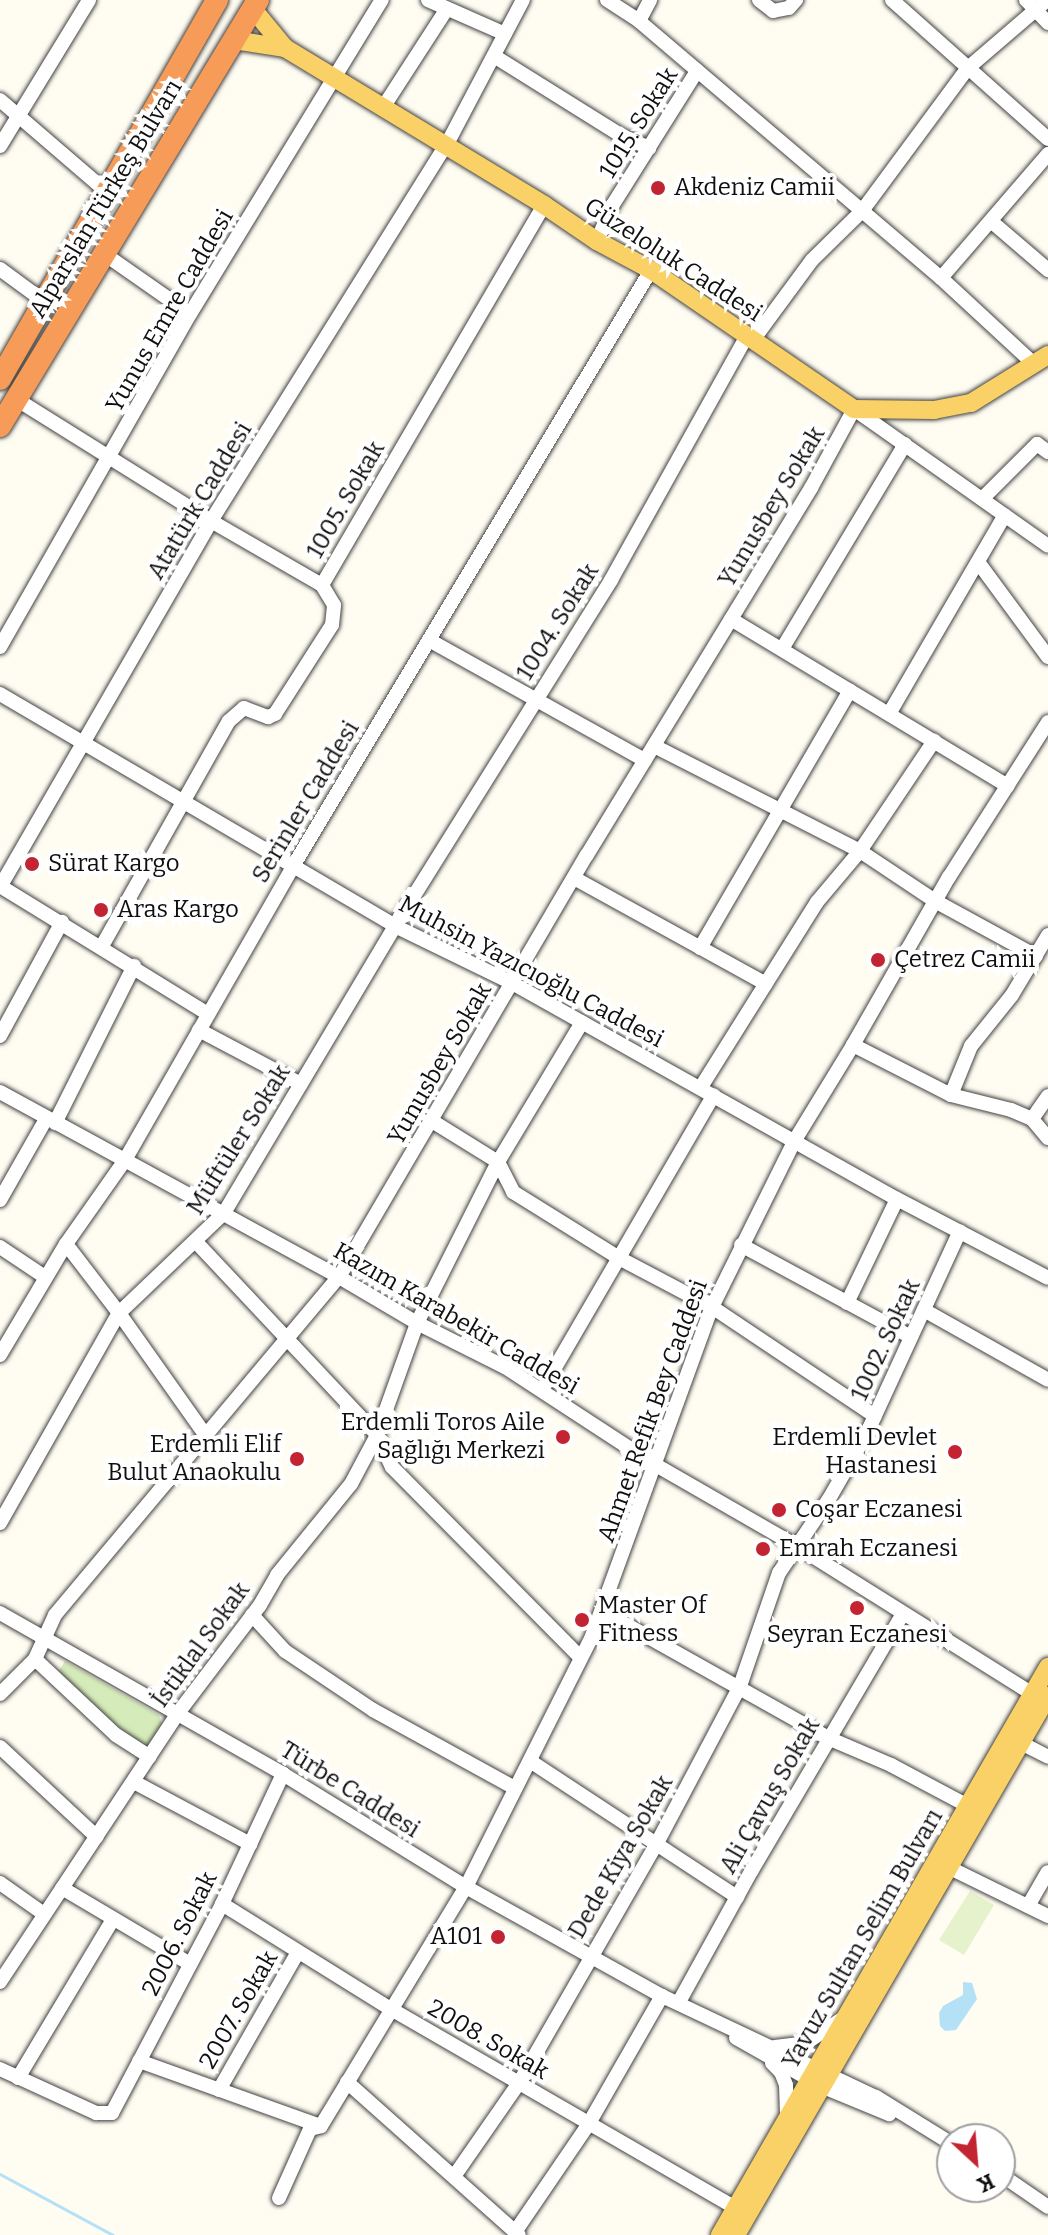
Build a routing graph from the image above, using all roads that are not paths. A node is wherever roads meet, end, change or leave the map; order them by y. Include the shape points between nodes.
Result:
1 (89, 0) edge
2 (382, 0) edge
3 (428, 0) edge
4 (523, 0) edge
5 (607, 0) edge
6 (650, 0) edge
7 (759, 0) edge
8 (796, 0) edge
9 (892, 0) edge
10 (252, 3) edge
11 (1037, 4) edge
12 (209, 6) edge
13 (446, 10) junction
14 (639, 21) junction
15 (1048, 23) edge
16 (505, 34) junction
17 (234, 40) junction
18 (285, 48) junction
19 (494, 56) junction
20 (968, 68) junction
21 (697, 71) junction
22 (335, 76) junction
23 (0, 100) edge
24 (384, 106) junction
25 (18, 116) junction
26 (1048, 139) edge
27 (447, 144) junction
28 (0, 146) edge
29 (649, 148) junction
30 (1048, 154) edge
31 (108, 193) junction
32 (544, 205) junction
33 (862, 211) junction
34 (992, 222) junction
35 (597, 241) junction
36 (103, 253) junction
37 (0, 269) edge
38 (651, 270) junction
39 (1048, 270) edge
40 (941, 278) junction
41 (45, 302) junction
42 (190, 314) junction
43 (750, 338) junction
44 (1041, 360) edge
45 (0, 379) edge
46 (16, 399) junction
47 (854, 409) junction
48 (0, 426) edge
49 (905, 444) junction
50 (1048, 452) edge
51 (111, 457) junction
52 (982, 499) junction
53 (1005, 515) junction
54 (211, 521) junction
55 (1048, 546) edge
56 (978, 562) junction
57 (322, 585) junction
58 (731, 619) junction
59 (429, 640) junction
60 (0, 647) edge
61 (782, 649) junction
62 (1048, 657) edge
63 (850, 690) junction
64 (0, 694) edge
65 (535, 701) junction
66 (889, 714) junction
67 (1048, 722) edge
68 (934, 741) junction
69 (85, 743) junction
70 (654, 746) junction
71 (645, 760) junction
72 (1008, 786) junction
73 (185, 802) junction
74 (779, 809) junction
75 (860, 851) junction
76 (292, 868) junction
77 (574, 878) junction
78 (0, 886) edge
79 (935, 901) junction
80 (62, 922) junction
81 (395, 926) junction
82 (1048, 935) edge
83 (102, 946) junction
84 (700, 948) junction
85 (1036, 956) junction
86 (134, 966) junction
87 (512, 983) junction
88 (766, 984) junction
89 (208, 1014) junction
90 (582, 1022) junction
91 (199, 1030) junction
92 (0, 1036) edge
93 (853, 1045) junction
94 (301, 1084) junction
95 (708, 1091) junction
96 (0, 1092) edge
97 (951, 1095) junction
98 (1048, 1096) edge
99 (1032, 1119) junction
100 (50, 1121) junction
101 (432, 1121) junction
102 (1048, 1138) edge
103 (795, 1140) junction
104 (125, 1160) junction
105 (498, 1162) junction
106 (897, 1199) junction
107 (0, 1200) edge
108 (224, 1213) junction
109 (960, 1231) junction
110 (197, 1243) junction
111 (66, 1244) junction
112 (741, 1245) junction
113 (0, 1247) edge
114 (619, 1258) junction
115 (45, 1277) junction
116 (339, 1277) junction
117 (1048, 1278) edge
118 (847, 1303) junction
119 (712, 1307) junction
120 (924, 1310) junction
121 (119, 1313) junction
122 (417, 1323) junction
123 (911, 1337) junction
124 (289, 1341) junction
125 (0, 1355) edge
126 (1046, 1374) edge
127 (542, 1390) junction
128 (875, 1416) junction
129 (377, 1435) junction
130 (206, 1436) junction
131 (654, 1464) junction
132 (0, 1523) edge
133 (795, 1545) junction
134 (602, 1611) junction
135 (0, 1613) edge
136 (903, 1614) junction
137 (252, 1615) junction
138 (47, 1638) junction
139 (580, 1657) junction
140 (35, 1659) junction
141 (1048, 1667) edge
142 (740, 1686) junction
143 (0, 1694) edge
144 (1042, 1697) edge
145 (178, 1713) junction
146 (828, 1738) junction
147 (1021, 1743) junction
148 (0, 1747) edge
149 (150, 1757) junction
150 (1048, 1757) edge
151 (530, 1761) junction
152 (283, 1774) junction
153 (134, 1782) junction
154 (515, 1788) junction
155 (968, 1806) junction
156 (97, 1837) junction
157 (657, 1843) junction
158 (250, 1844) junction
159 (950, 1868) junction
160 (1048, 1872) edge
161 (0, 1883) edge
162 (466, 1887) junction
163 (62, 1888) junction
164 (737, 1897) junction
165 (222, 1904) junction
166 (1028, 1906) junction
167 (44, 1914) junction
168 (1048, 1916) edge
169 (113, 1919) junction
170 (298, 1952) junction
171 (590, 1955) junction
172 (190, 1964) junction
173 (0, 1982) edge
174 (662, 1996) junction
175 (679, 2002) junction
176 (391, 2009) junction
177 (846, 2017) junction
178 (767, 2050) junction
179 (139, 2061) junction
180 (0, 2069) edge
181 (18, 2078) junction
182 (817, 2078) junction
183 (347, 2082) junction
184 (519, 2083) junction
185 (219, 2090) junction
186 (788, 2118) junction
187 (588, 2125) junction
188 (321, 2126) junction
189 (936, 2135) edge
190 (455, 2175) junction
191 (1016, 2185) edge
192 (279, 2198) dead end
193 (1048, 2206) edge
194 (735, 2208) junction
195 (517, 2234) edge
196 (720, 2235) edge
197 (736, 2235) edge

1 - 25 street
2 - 22 street, Yunus Emre Caddesi
3 - 13 street
4 - 16 street, Atatürk Caddesi
5 - 14 street
6 - 14 street
7 - 8 street via 773,11 789,8
9 - 20 street
10 - 17 highway, Alparslan Türkeş Bulvarı
10 - 18 main road, Güzeloluk Caddesi
11 - 15 street
11 - 20 street, 1004. Sokak
12 - 17 highway via 217,34
12 - 31 highway, Alparslan Türkeş Bulvarı
13 - 16 street
13 - 24 street
14 - 21 street
16 - 19 street, Atatürk Caddesi
17 - 18 main road, Güzeloluk Caddesi
17 - 36 highway, Alparslan Türkeş Bulvarı
18 - 22 main road, Güzeloluk Caddesi
19 - 27 street, Atatürk Caddesi
19 - 29 street
20 - 26 street
20 - 33 street, 1004. Sokak
21 - 29 street, 1015. Sokak
21 - 33 street
22 - 24 main road, Güzeloluk Caddesi
22 - 42 street, Yunus Emre Caddesi
23 - 25 street
24 - 27 main road, Güzeloluk Caddesi
25 - 28 street
25 - 31 street
27 - 32 main road, Güzeloluk Caddesi
27 - 54 street, Atatürk Caddesi
29 - 35 street, 1015. Sokak
30 - 34 street
31 - 41 highway, Alparslan Türkeş Bulvarı
32 - 35 main road, Güzeloluk Caddesi
32 - 57 street, 1005. Sokak
33 - 40 street
33 - 43 street, 1004. Sokak via 812,260
34 - 39 street
34 - 40 street
35 - 38 main road, Güzeloluk Caddesi
36 - 42 street
36 - 46 highway, Alparslan Türkeş Bulvarı
37 - 41 street
38 - 43 main road, Güzeloluk Caddesi
38 - 59 street, Serinler Caddesi
40 - 44 street
41 - 45 highway, Alparslan Türkeş Bulvarı
42 - 51 street, Yunus Emre Caddesi
43 - 47 main road, Güzeloluk Caddesi
43 - 65 street, 1004. Sokak
44 - 47 main road via 971,403 934,410
46 - 48 highway, Alparslan Türkeş Bulvarı
46 - 51 street
47 - 49 street
47 - 58 street, Yunusbey Sokak
49 - 52 street
49 - 61 street
50 - 52 street via 1037,444
51 - 54 street
51 - 60 street, Yunus Emre Caddesi
52 - 53 street
53 - 55 street
53 - 56 street
54 - 57 street
54 - 69 street, Atatürk Caddesi
56 - 62 street
56 - 66 street
57 - 73 street, 1005. Sokak via 334,605 332,625 275,714 268,717 244,708 229,721
58 - 61 street
58 - 70 street, Yunusbey Sokak
59 - 65 street
59 - 76 street, Serinler Caddesi
61 - 63 street
63 - 66 street
63 - 74 street
64 - 69 street, Muhsin Yazıcıoğlu Caddesi
65 - 71 street
65 - 81 street, 1004. Sokak
66 - 68 street
67 - 72 street, Ahmet Refik Bey Caddesi
68 - 72 street
68 - 75 street
69 - 73 street, Muhsin Yazıcıoğlu Caddesi
69 - 78 street, Atatürk Caddesi
70 - 71 street, Yunusbey Sokak
70 - 74 street
71 - 77 street, Yunusbey Sokak
72 - 79 street, Ahmet Refik Bey Caddesi
73 - 76 street, Muhsin Yazıcıoğlu Caddesi
73 - 83 street, 1005. Sokak
74 - 75 street
74 - 84 street
75 - 79 street
75 - 88 street via 817,902
76 - 81 street, Muhsin Yazıcıoğlu Caddesi
76 - 89 street, Serinler Caddesi
77 - 84 street
77 - 87 street, Yunusbey Sokak
78 - 80 street
79 - 85 street
79 - 93 street, Ahmet Refik Bey Caddesi
80 - 83 street
80 - 92 street
81 - 87 street, Muhsin Yazıcıoğlu Caddesi
81 - 94 street, Müftüler Sokak
82 - 85 street
83 - 86 street
84 - 88 street
85 - 97 street via 971,1046
86 - 89 street
86 - 100 street
87 - 90 street, Muhsin Yazıcıoğlu Caddesi
87 - 101 street, Yunusbey Sokak
88 - 95 street
89 - 91 street, Serinler Caddesi
90 - 95 street, Muhsin Yazıcıoğlu Caddesi
90 - 105 street, İstiklal Sokak
91 - 94 street
91 - 104 street, Serinler Caddesi
93 - 97 street
93 - 103 street, Ahmet Refik Bey Caddesi
94 - 108 street, Müftüler Sokak
95 - 103 street, Muhsin Yazıcıoğlu Caddesi
95 - 114 street
96 - 100 street, Kazım Karabekir Caddesi
97 - 99 street
98 - 99 street
99 - 102 street
100 - 104 street, Kazım Karabekir Caddesi
100 - 107 street
101 - 105 street
101 - 116 street, Yunusbey Sokak
103 - 106 street, Muhsin Yazıcıoğlu Caddesi
103 - 112 street, Ahmet Refik Bey Caddesi
104 - 108 street, Kazım Karabekir Caddesi
104 - 111 street, Serinler Caddesi
105 - 114 street via 513,1192
105 - 122 street, İstiklal Sokak
106 - 109 street, Muhsin Yazıcıoğlu Caddesi
106 - 118 street
108 - 110 street, Müftüler Sokak
108 - 116 street, Kazım Karabekir Caddesi
109 - 117 street, Muhsin Yazıcıoğlu Caddesi
109 - 120 street, 1002. Sokak
110 - 121 street, Müftüler Sokak
110 - 124 street
111 - 115 street, Serinler Caddesi
111 - 121 street
112 - 118 street
112 - 119 street, Ahmet Refik Bey Caddesi
113 - 115 street
114 - 119 street
114 - 127 street
115 - 125 street, Serinler Caddesi
116 - 122 street, Kazım Karabekir Caddesi
116 - 124 street, Yunusbey Sokak
118 - 123 street
119 - 128 street
119 - 131 street, Ahmet Refik Bey Caddesi
120 - 123 street, 1002. Sokak
120 - 126 street
121 - 130 street
121 - 132 street, Müftüler Sokak
122 - 127 street, Kazım Karabekir Caddesi
122 - 129 street, İstiklal Sokak
123 - 128 street, 1002. Sokak
124 - 129 street
124 - 130 street, Yunusbey Sokak
127 - 131 street, Kazım Karabekir Caddesi
128 - 133 street, 1002. Sokak via 829,1499
129 - 137 street, İstiklal Sokak via 351,1484 277,1575
129 - 139 street via 392,1467
130 - 138 street, Yunusbey Sokak via 55,1615
131 - 133 street, Kazım Karabekir Caddesi
131 - 134 street, Ahmet Refik Bey Caddesi
133 - 136 street, Kazım Karabekir Caddesi
133 - 142 street, Dede Kiya Sokak via 779,1573
134 - 139 street, Ahmet Refik Bey Caddesi
134 - 142 street
135 - 138 street, Türbe Caddesi
136 - 144 street, Kazım Karabekir Caddesi
136 - 146 street, Ali Çavuş Sokak
137 - 145 street, İstiklal Sokak
137 - 154 street via 285,1651 373,1710
138 - 140 street, Yunusbey Sokak
138 - 145 street, Türbe Caddesi
139 - 151 street, Ahmet Refik Bey Caddesi
140 - 143 street, Yunusbey Sokak
140 - 149 street via 116,1735
141 - 144 main road, Yavuz Sultan Selim Bulvarı
142 - 146 street
142 - 157 street, Dede Kiya Sokak
144 - 147 main road, Yavuz Sultan Selim Bulvarı
144 - 155 main road, Yavuz Sultan Selim Bulvarı
145 - 149 street, İstiklal Sokak
145 - 152 street, Türbe Caddesi
146 - 155 street
146 - 164 street, Ali Çavuş Sokak
147 - 150 street
147 - 159 main road, Yavuz Sultan Selim Bulvarı
148 - 156 street
149 - 153 street, İstiklal Sokak
151 - 154 street, Ahmet Refik Bey Caddesi
151 - 157 street
152 - 158 street, 2006. Sokak
152 - 162 street, Türbe Caddesi
153 - 156 street, İstiklal Sokak
153 - 158 street
154 - 162 street, Ahmet Refik Bey Caddesi
155 - 177 main road, Yavuz Sultan Selim Bulvarı
156 - 163 street, İstiklal Sokak
157 - 164 street
157 - 171 street, Dede Kiya Sokak
158 - 165 street, 2006. Sokak
159 - 166 street
159 - 182 main road, Yavuz Sultan Selim Bulvarı
160 - 166 street
161 - 167 street
162 - 171 street, Türbe Caddesi
162 - 176 street, Ahmet Refik Bey Caddesi
163 - 167 street, İstiklal Sokak
163 - 169 street
164 - 175 street, Ali Çavuş Sokak
165 - 170 street, 2008. Sokak
165 - 172 street, 2006. Sokak
166 - 168 street
167 - 173 street, İstiklal Sokak
169 - 172 street
169 - 181 street
170 - 176 street, 2008. Sokak
170 - 185 street, 2007. Sokak
171 - 174 street, Türbe Caddesi
171 - 184 street, Dede Kiya Sokak
172 - 179 street, 2006. Sokak
174 - 175 street, Türbe Caddesi
174 - 187 street
175 - 178 street, Türbe Caddesi
176 - 183 street, Ahmet Refik Bey Caddesi
176 - 184 street, 2008. Sokak
177 - 178 street via 806,2043
177 - 182 main road, Yavuz Sultan Selim Bulvarı
178 - 182 street, Türbe Caddesi
178 - 186 street via 781,2072
179 - 181 street, 2006. Sokak via 112,2113 96,2113
179 - 185 street
180 - 181 street
182 - 186 main road, Yavuz Sultan Selim Bulvarı
182 - 189 street, Türbe Caddesi
182 - 197 main road, Yavuz Sultan Selim Bulvarı
183 - 188 street, Ahmet Refik Bey Caddesi
183 - 190 street
184 - 187 street, 2008. Sokak
184 - 190 street, Dede Kiya Sokak
185 - 188 street
186 - 194 main road, Yavuz Sultan Selim Bulvarı
187 - 194 street, 2008. Sokak
187 - 195 street
188 - 192 street, Ahmet Refik Bey Caddesi via 310,2129
190 - 195 street
191 - 193 street
194 - 196 main road, Yavuz Sultan Selim Bulvarı

